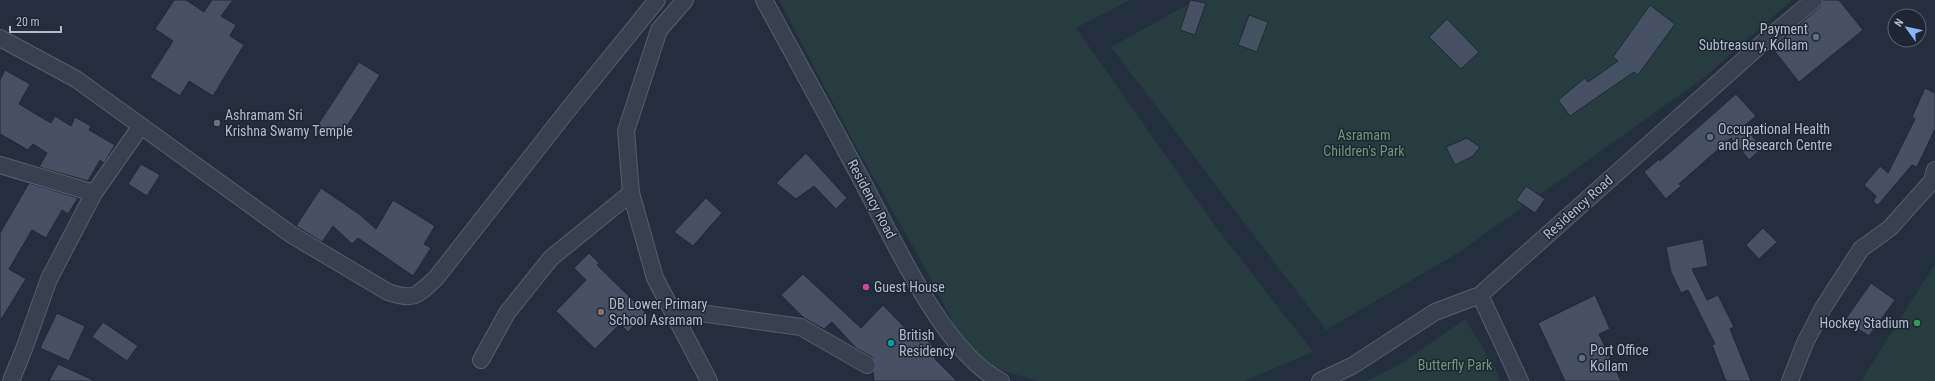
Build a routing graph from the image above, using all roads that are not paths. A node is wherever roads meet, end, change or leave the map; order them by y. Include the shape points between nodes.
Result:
1 (657, 0) edge
2 (685, 0) edge
3 (764, 0) edge
4 (1814, 0) edge
5 (0, 38) edge
6 (141, 126) junction
7 (0, 165) edge
8 (1935, 170) edge
9 (94, 193) junction
10 (632, 193) junction
11 (1480, 295) junction
12 (672, 309) junction
13 (481, 360) dead end
14 (867, 365) dead end
15 (11, 381) edge
16 (709, 381) edge
17 (1001, 381) edge
18 (1320, 381) edge
19 (1520, 381) edge
20 (1790, 381) edge

1 - 6 street via 436,278 414,296 403,297 388,292 292,235
2 - 10 street via 660,30 626,132
3 - 17 street, Residency Road via 928,303 967,356 988,375
4 - 11 street, Residency Road
5 - 6 street via 76,79
6 - 9 street
7 - 9 street
8 - 20 street via 1932,181 1890,228 1861,249 1820,315 1805,343
9 - 15 street via 49,280
10 - 12 street via 655,278
10 - 13 street via 551,258 507,313
11 - 18 street, Residency Road via 1435,312 1352,366
11 - 19 street
12 - 14 street via 801,327
12 - 16 street

